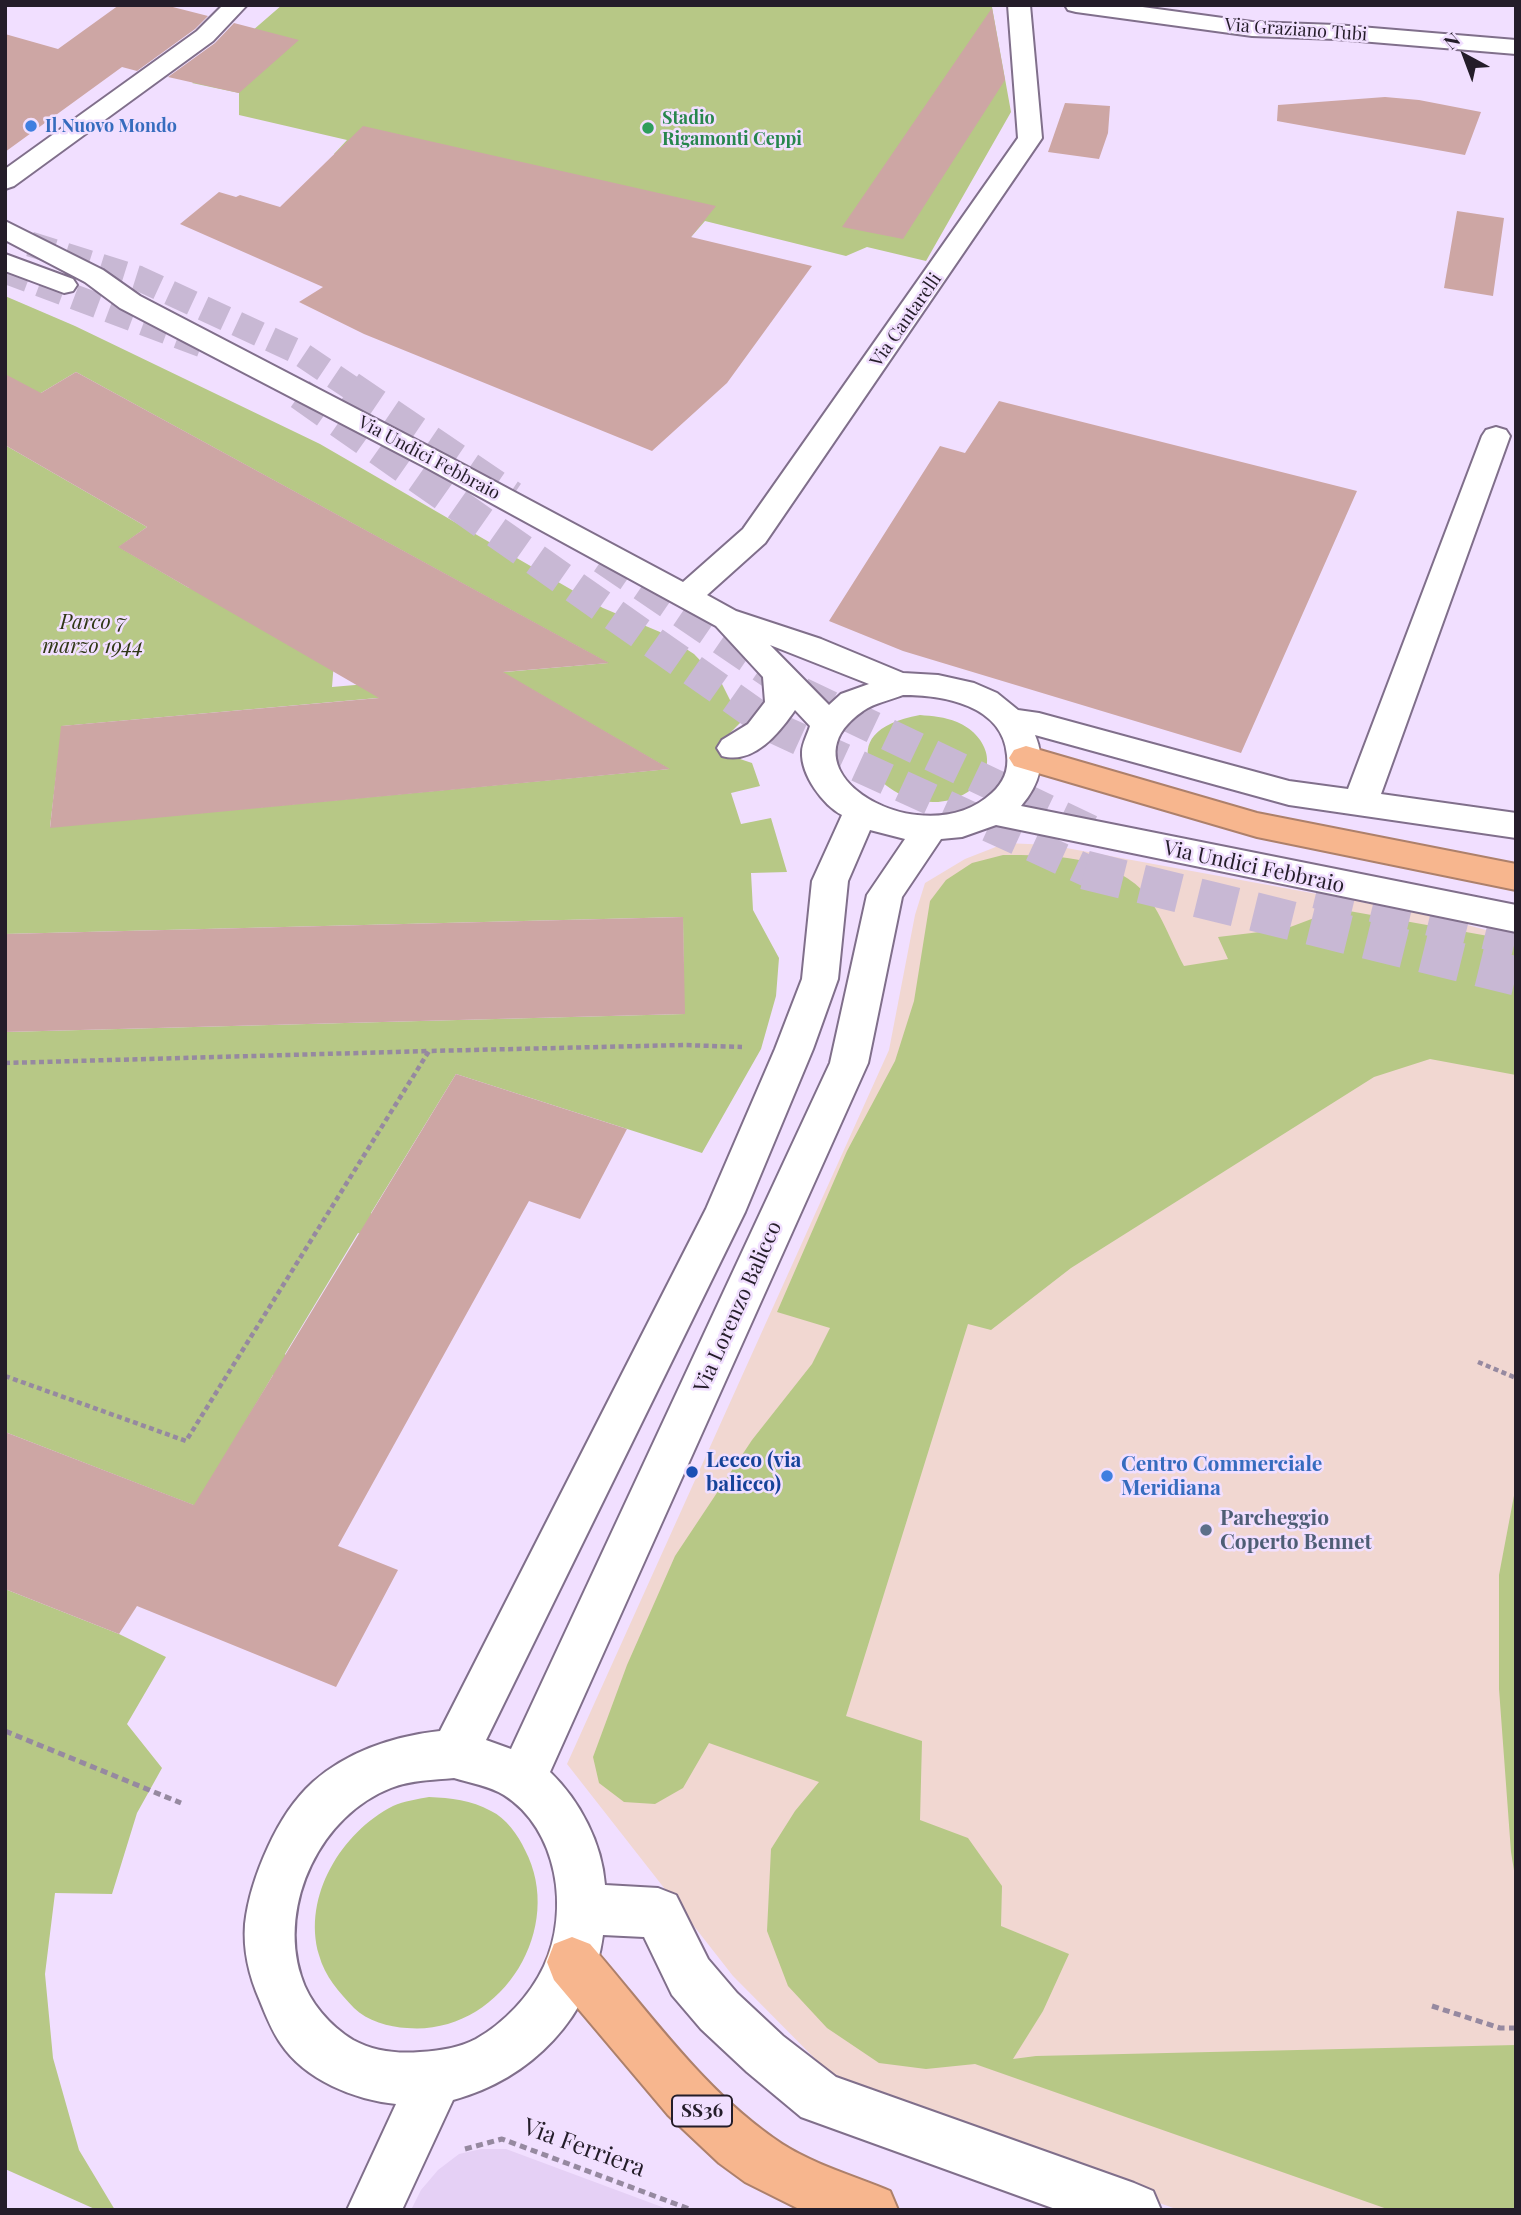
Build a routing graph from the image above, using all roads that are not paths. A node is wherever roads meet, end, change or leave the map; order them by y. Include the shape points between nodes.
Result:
1 (236, 5) edge
2 (1019, 5) edge
3 (1076, 5) edge
4 (1342, 5) edge
5 (1336, 32) junction
6 (1516, 47) edge
7 (5, 154) edge
8 (30, 161) junction
9 (5, 171) edge
10 (5, 181) edge
11 (5, 229) edge
12 (5, 262) edge
13 (130, 302) junction
14 (1496, 436) dead end
15 (687, 596) junction
16 (725, 618) junction
17 (779, 674) junction
18 (900, 684) junction
19 (1010, 720) junction
20 (823, 739) junction
21 (1026, 758) junction
22 (1360, 804) junction
23 (992, 812) junction
24 (860, 813) junction
25 (1516, 826) edge
26 (930, 829) junction
27 (1516, 877) edge
28 (1516, 919) edge
29 (454, 1754) junction
30 (522, 1779) junction
31 (583, 1909) junction
32 (572, 1962) junction
33 (435, 2080) junction
34 (374, 2210) edge
35 (871, 2210) edge
36 (1134, 2210) edge

1 - 8 street via 205,36
2 - 15 street, Via Cantarelli via 1030,138 754,536
3 - 5 street, Via Graziano Tubi via 1252,29
4 - 5 street
5 - 6 street, Via Graziano Tubi
7 - 8 street
8 - 9 street
8 - 10 street
11 - 13 street, Via Undici Febbraio via 94,276
12 - 13 street, Via Undici Febbraio via 68,286
13 - 15 street, Via Undici Febbraio
14 - 22 street
15 - 16 street, Via Undici Febbraio
16 - 17 street, Via Undici Febbraio
16 - 18 street, Via Undici Febbraio
17 - 20 street, Via Undici Febbraio
17 - 20 street via 782,704 760,732 734,748
18 - 19 street, Via Undici Febbraio via 968,692
18 - 20 street, Via Undici Febbraio via 844,705
19 - 21 street, Via Undici Febbraio
19 - 22 street, Via Undici Febbraio via 1289,793
20 - 24 street, Via Undici Febbraio via 819,766 831,789
21 - 23 street, Via Undici Febbraio via 1022,781
21 - 27 highway via 1257,825
22 - 25 street, Via Undici Febbraio
23 - 26 street, Via Undici Febbraio via 964,825
23 - 28 street, Via Undici Febbraio
24 - 26 street, Via Undici Febbraio via 893,826
24 - 29 street via 830,881 820,979 724,1212
26 - 30 street, Via Lorenzo Balicco via 885,895 849,1063
29 - 30 street
29 - 33 street via 409,1758 365,1775 325,1804 295,1844 275,1891 270,1941 279,1989 303,2032 340,2063 386,2079
30 - 31 street via 556,1813 577,1858
31 - 32 street
31 - 36 street via 658,1913 690,1977 719,2011 820,2098
32 - 33 street via 550,2004 519,2040 479,2065
32 - 35 highway, SS36 via 701,2110 734,2141 793,2180
33 - 34 street

